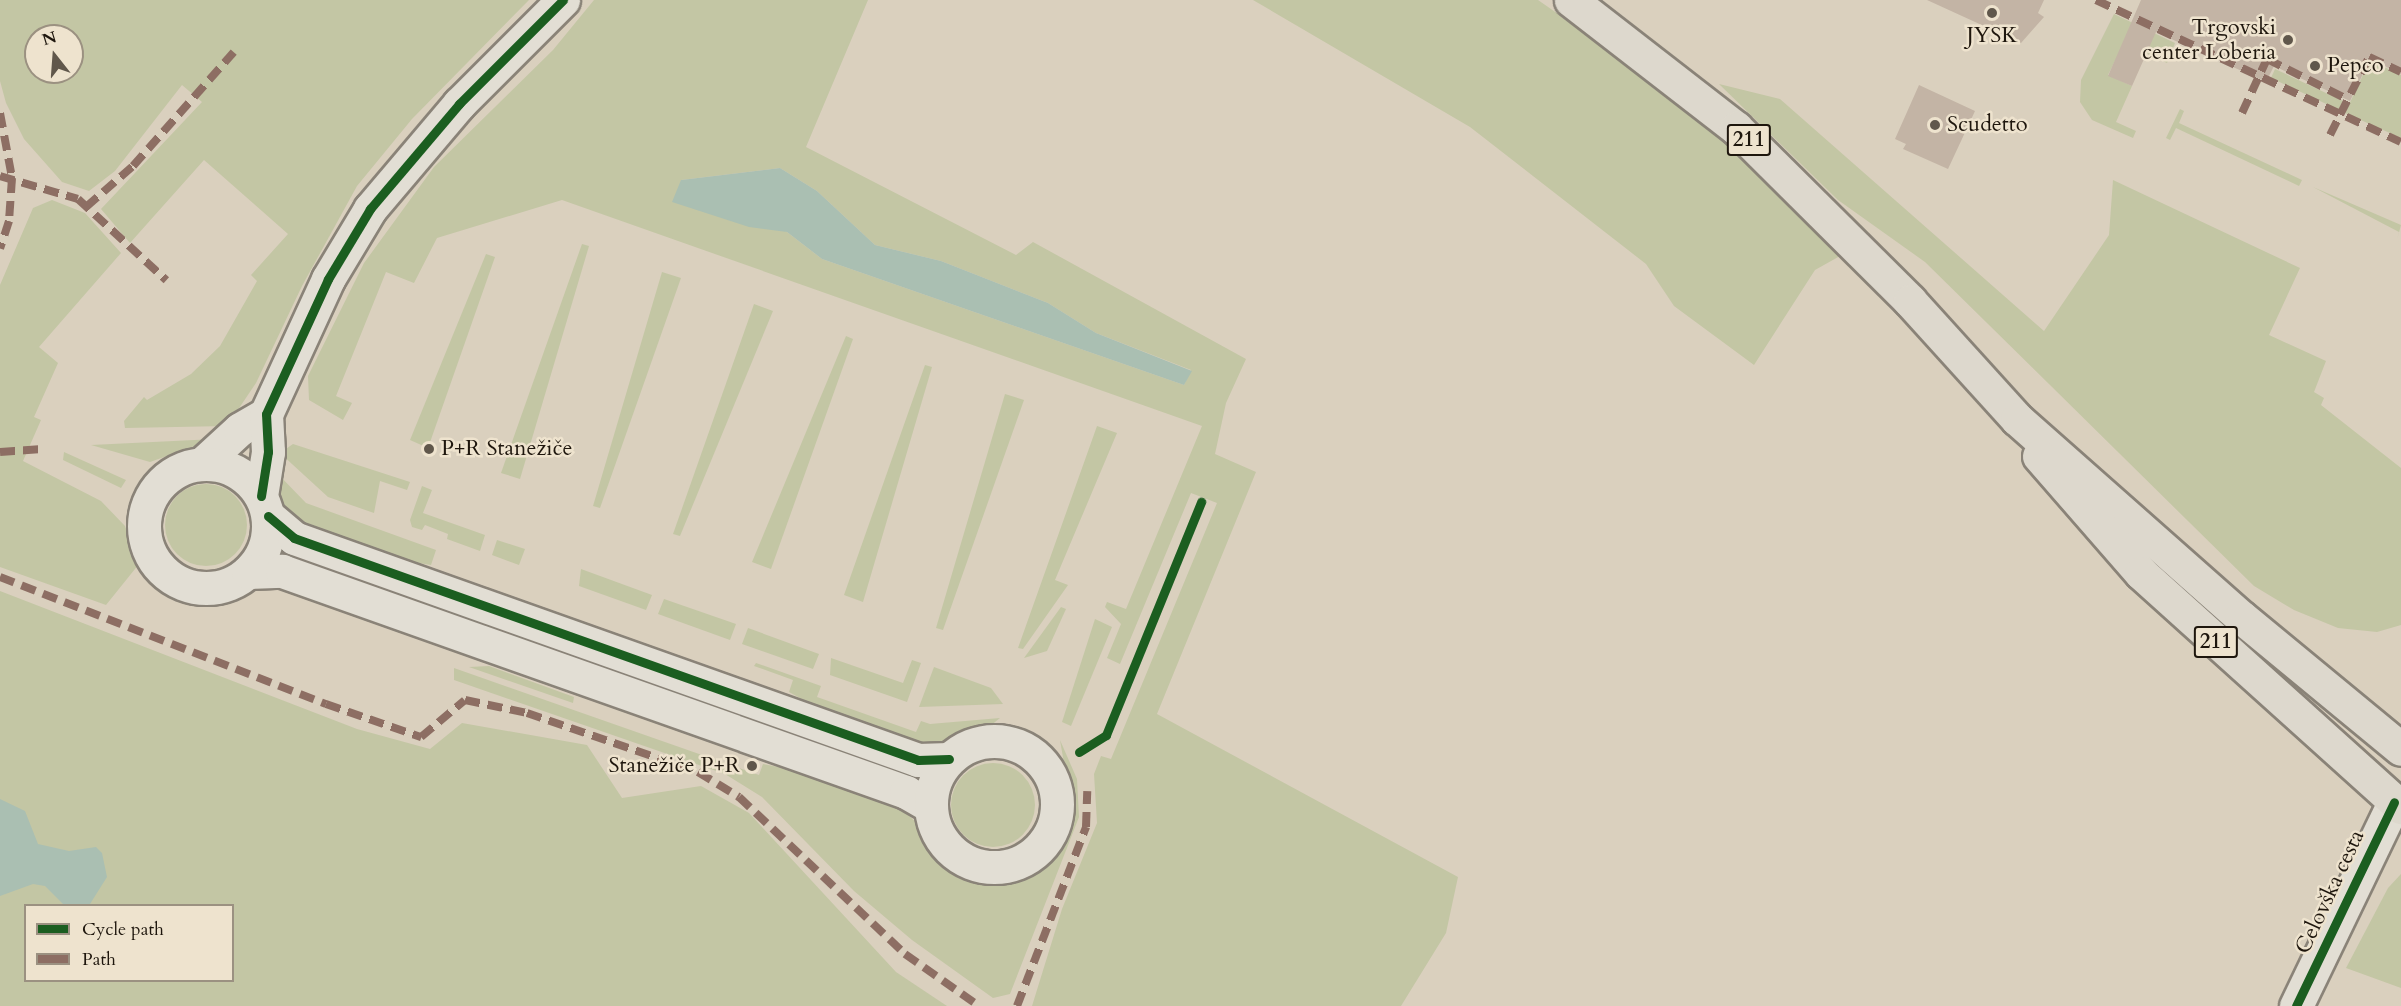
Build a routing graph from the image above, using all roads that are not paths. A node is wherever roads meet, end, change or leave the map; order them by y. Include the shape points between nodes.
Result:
1 (563, 0) edge
2 (1571, 0) edge
3 (266, 414) junction
4 (2017, 419) junction
5 (203, 463) junction
6 (265, 506) junction
7 (248, 572) junction
8 (2401, 749) edge
9 (949, 759) junction
10 (2399, 798) edge
11 (930, 806) junction
12 (2296, 1006) edge

1 - 3 street via 459,104 370,209 328,279
2 - 4 main road, 211 via 1664,68 1782,170
3 - 5 street via 240,429
3 - 6 street
4 - 8 main road, 211 via 2241,617
4 - 10 main road, 211 via 2049,472 2141,573
5 - 6 street via 243,475
5 - 7 street via 175,472 154,492 144,518 149,551 170,577 185,585 218,587
6 - 7 street via 265,546
6 - 9 street via 294,538 918,760
7 - 11 street via 282,571 906,792
9 - 11 street via 934,783
9 - 11 street via 983,741 1007,742 1032,753 1054,784 1057,806 1053,827 1042,846 1025,860 983,867 962,860 945,846 934,827
10 - 12 street, Celovška cesta

